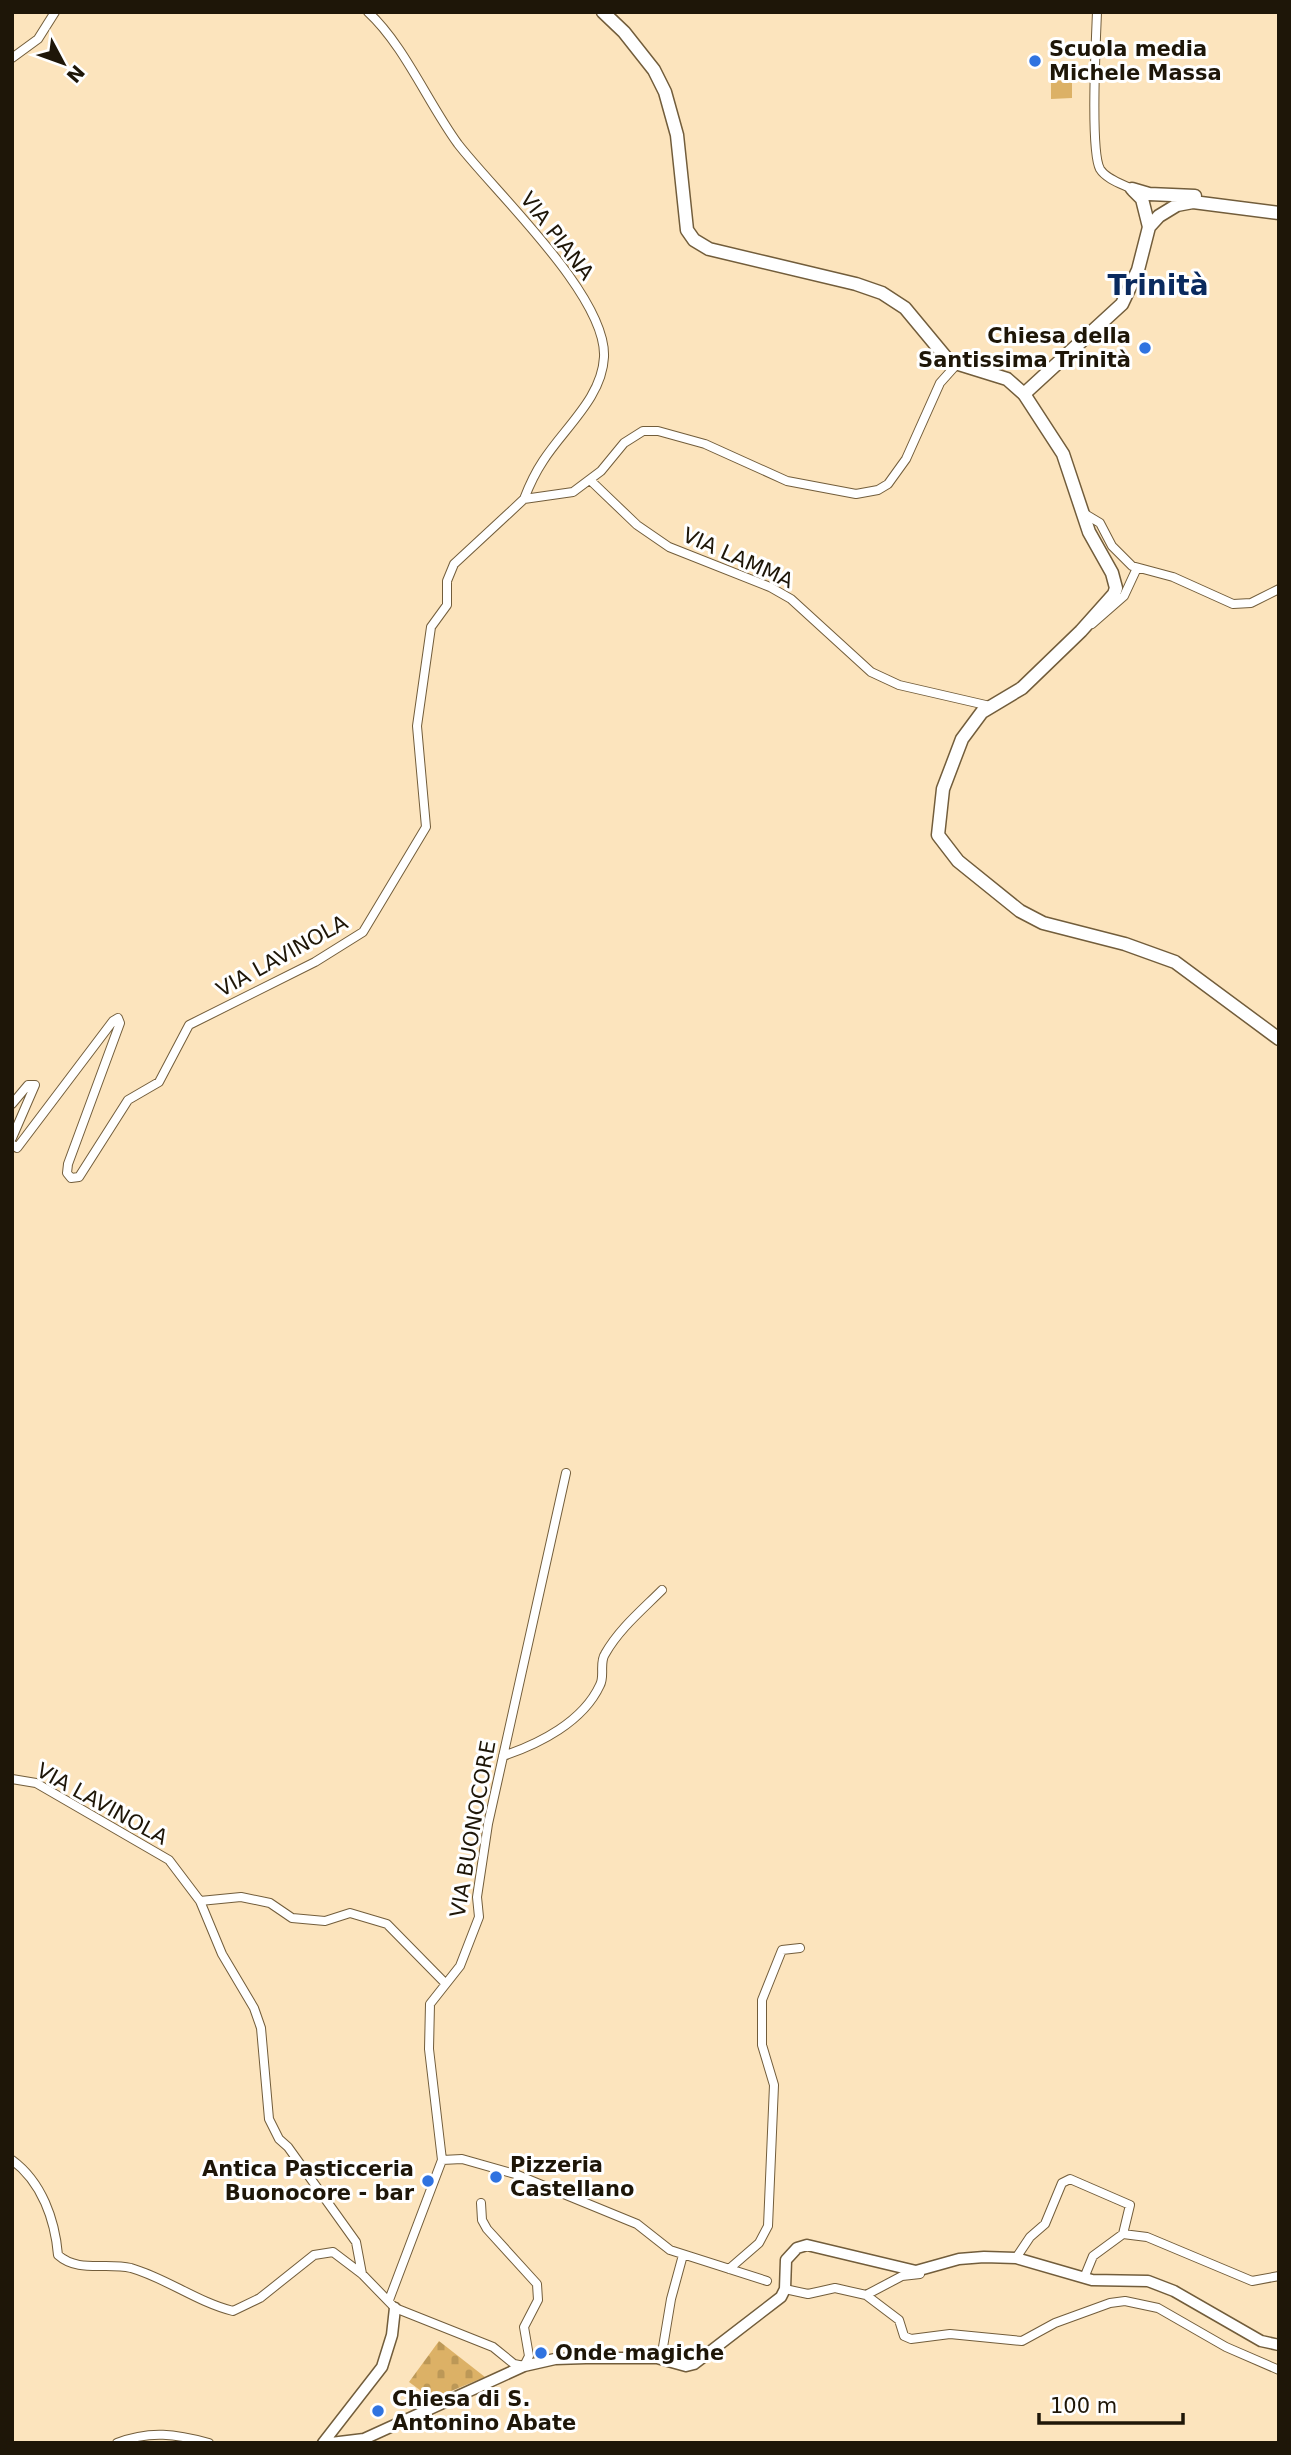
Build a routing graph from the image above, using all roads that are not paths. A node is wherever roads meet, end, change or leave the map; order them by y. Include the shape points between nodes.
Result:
1 (55, 12) edge
2 (368, 12) edge
3 (603, 12) edge
4 (1097, 12) edge
5 (12, 58) edge
6 (1132, 189) junction
7 (1149, 194) junction
8 (1232, 205) junction
9 (1279, 214) edge
10 (1159, 216) junction
11 (1149, 227) junction
12 (957, 364) junction
13 (1024, 394) junction
14 (590, 480) junction
15 (524, 499) junction
16 (1085, 514) junction
17 (1137, 568) junction
18 (1279, 589) edge
19 (1085, 626) junction
20 (990, 706) junction
21 (1279, 1039) edge
22 (12, 1104) edge
23 (12, 1138) edge
24 (12, 1144) edge
25 (566, 1473) dead end
26 (662, 1590) dead end
27 (503, 1756) junction
28 (12, 1779) edge
29 (200, 1901) junction
30 (800, 1948) dead end
31 (445, 1983) junction
32 (12, 2160) edge
33 (442, 2160) junction
34 (481, 2203) dead end
35 (1123, 2234) junction
36 (683, 2255) junction
37 (1016, 2258) junction
38 (959, 2259) junction
39 (729, 2269) junction
40 (362, 2274) junction
41 (1279, 2276) edge
42 (1084, 2277) junction
43 (766, 2281) dead end
44 (785, 2289) junction
45 (866, 2295) junction
46 (392, 2304) junction
47 (1279, 2345) edge
48 (662, 2358) junction
49 (524, 2366) junction
50 (1279, 2370) edge
51 (337, 2424) junction
52 (356, 2440) junction
53 (117, 2443) edge
54 (209, 2443) edge
55 (323, 2443) edge
56 (331, 2443) edge

1 - 5 street via 38,39
2 - 15 street, VIA PIANA via 390,37 458,143 575,285 600,329 604,356 589,401 542,462
3 - 12 main road via 654,70 665,92 677,135 685,222 694,240 709,249 882,293 905,308 942,354
4 - 6 street via 1098,162 1106,175
6 - 7 main road
6 - 11 main road via 1142,199
7 - 8 main road via 1207,197
7 - 10 main road
8 - 9 main road
8 - 10 main road via 1185,203
10 - 11 main road
11 - 13 main road via 1138,270 1122,304
12 - 13 main road via 1007,379
12 - 14 street via 940,383 906,459 878,490 856,494 787,481 716,448 658,431 634,436
13 - 16 main road via 1063,454
14 - 15 street via 573,492
14 - 20 street, VIA LAMMA via 669,547 791,599 872,672 899,685
15 - 24 street, VIA LAVINOLA via 454,564 447,581 447,604 431,627 417,726 426,827 363,932 315,962 189,1025 159,1082 128,1100 79,1177 71,1178 68,1164 120,1023 118,1018 17,1148
16 - 17 street via 1100,523 1118,553
16 - 19 main road via 1116,588
17 - 18 street via 1173,577 1233,604 1251,603
17 - 19 street via 1120,600 1097,622
19 - 20 main road via 1022,688
20 - 21 main road via 962,739 943,789 938,835 958,861 1020,911 1043,923 1175,962
22 - 23 street via 28,1085 35,1085
25 - 27 street, VIA BUONOCORE
26 - 27 street via 616,1636 602,1658 601,1684 579,1714 535,1745
27 - 31 street, VIA BUONOCORE via 477,1897 479,1917 460,1966
28 - 29 street, VIA LAVINOLA via 36,1783 169,1860
29 - 31 street via 241,1897 270,1903 292,1918 325,1921 351,1913 387,1924
29 - 40 street, VIA LAVINOLA via 261,2028 269,2119 356,2242
30 - 39 street via 782,1950 762,2000 762,2045 774,2085 768,2226 759,2243
31 - 33 street, VIA BUONOCORE via 430,2004 428,2021
32 - 40 street via 51,2212 58,2255 74,2266 113,2264 134,2269 233,2311 260,2298 314,2255 326,2251
33 - 36 street via 462,2159 515,2174 637,2224
33 - 46 street, VIA BUONOCORE
34 - 49 street via 486,2229 537,2284 538,2300 524,2327 529,2356
35 - 37 street via 1130,2205 1070,2179 1062,2183 1045,2224
35 - 41 street via 1147,2238 1252,2281
35 - 42 street via 1093,2256
36 - 39 street
36 - 48 street
37 - 38 street
37 - 42 street
38 - 44 street via 916,2271 807,2245 786,2260
38 - 45 street via 902,2276
39 - 43 street
40 - 46 street
42 - 47 street via 1149,2281 1261,2341
44 - 45 street via 807,2294 835,2288
44 - 48 street via 774,2305 700,2361 686,2366
45 - 50 street via 899,2320 904,2336 911,2339 950,2334 1022,2341 1110,2303 1141,2303
46 - 49 street via 493,2347 514,2364
46 - 51 street via 393,2335 382,2367
48 - 49 street via 555,2359
49 - 52 street
51 - 52 street via 341,2432
51 - 55 street
52 - 56 street
53 - 54 street via 164,2433

